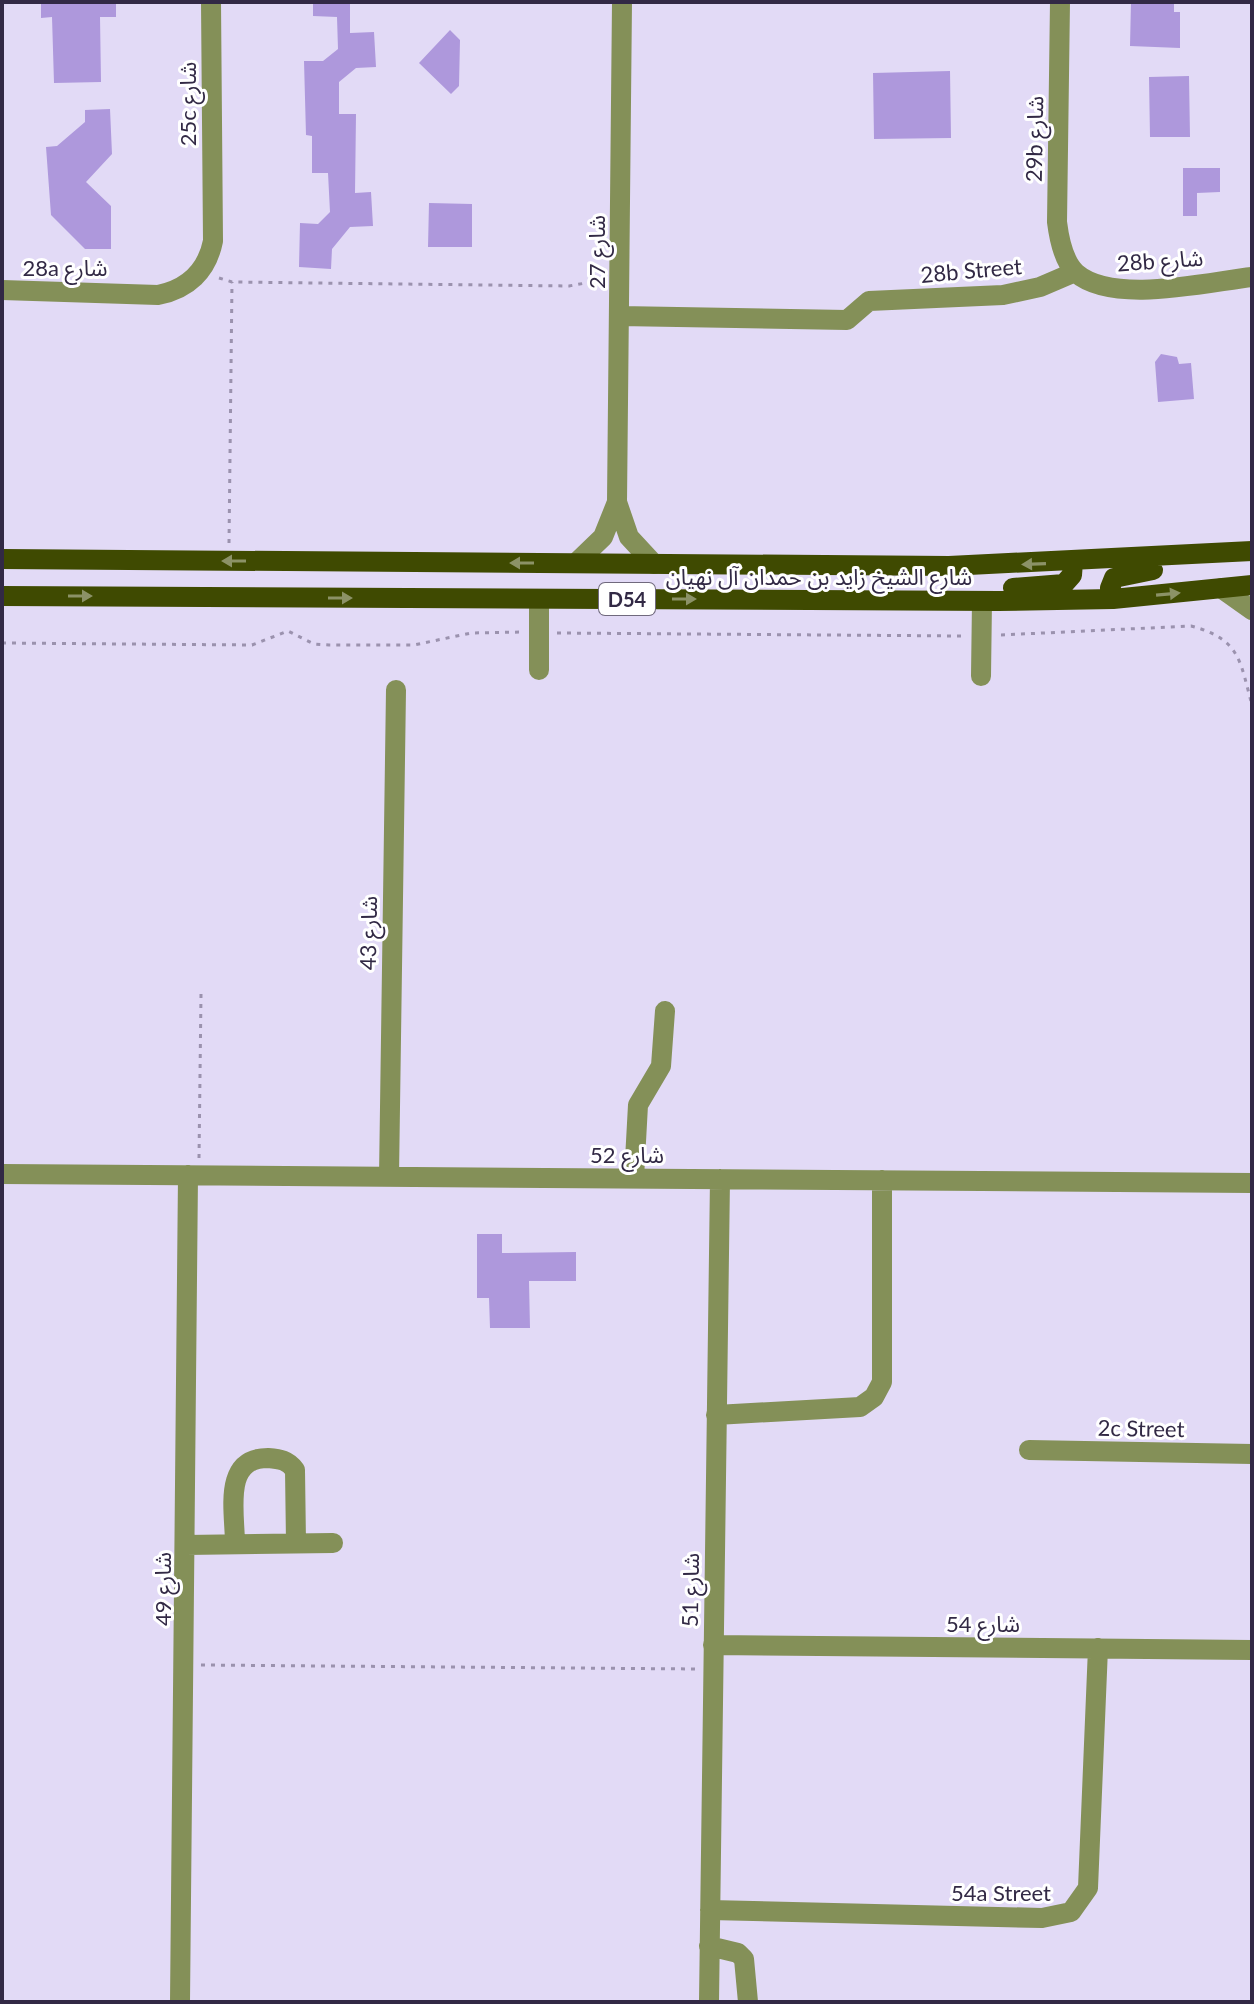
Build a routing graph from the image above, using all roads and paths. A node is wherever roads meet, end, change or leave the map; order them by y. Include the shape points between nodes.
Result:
1 (211, 2) edge
2 (622, 2) edge
3 (1060, 2) edge
4 (620, 272) junction
5 (1075, 272) junction
6 (191, 275) junction
7 (1252, 277) edge
8 (232, 282) junction
9 (2, 290) edge
10 (620, 316) junction
11 (617, 502) junction
12 (1244, 552) edge
13 (2, 559) edge
14 (229, 561) junction
15 (1073, 562) junction
16 (576, 563) junction
17 (654, 564) junction
18 (1252, 585) edge
19 (1221, 588) junction
20 (2, 596) edge
21 (539, 599) junction
22 (938, 599) junction
23 (1113, 599) junction
24 (982, 601) junction
25 (1252, 610) edge
26 (539, 632) junction
27 (982, 636) junction
28 (2, 643) edge
29 (539, 670) dead end
30 (981, 676) dead end
31 (396, 690) dead end
32 (1252, 705) edge
33 (201, 994) dead end
34 (665, 1011) dead end
35 (2, 1174) edge
36 (194, 1175) junction
37 (389, 1177) junction
38 (634, 1178) junction
39 (720, 1179) junction
40 (882, 1180) junction
41 (1252, 1183) edge
42 (716, 1415) junction
43 (1029, 1450) dead end
44 (1252, 1454) edge
45 (296, 1543) junction
46 (333, 1543) dead end
47 (235, 1544) junction
48 (186, 1545) junction
49 (713, 1645) junction
50 (1098, 1648) junction
51 (1252, 1650) edge
52 (186, 1665) junction
53 (713, 1670) junction
54 (710, 1910) junction
55 (709, 1946) junction
56 (180, 2002) edge
57 (709, 2002) edge
58 (748, 2002) edge

1 - 6 street, 25c شارع via 210,207
2 - 4 street, شارع 27
3 - 5 street, 29b شارع via 1057,222
4 - 8 path via 569,286
4 - 10 street, شارع 27
5 - 7 street, 28b شارع via 1108,288 1129,290
5 - 10 street, 28b Street via 1003,295 869,301 847,320
6 - 8 path
6 - 9 street, 28a شارع via 158,295
8 - 14 path
10 - 11 street, شارع 27
11 - 16 street, شارع 27 via 603,537
11 - 17 street, شارع 27 via 629,537
12 - 15 main road, شارع الشيخ زايد بن حمدان آل نهيان / D54
12 - 23 main road via 1185,567 1119,575 1110,588
13 - 14 main road, شارع الشيخ زايد بن حمدان آل نهيان / D54
16 -> 14 main road, شارع الشيخ زايد بن حمدان آل نهيان / D54
15 -> 17 main road, شارع الشيخ زايد بن حمدان آل نهيان / D54
15 - 22 main road via 1072,575 1058,586 982,589
16 - 17 main road, شارع الشيخ زايد بن حمدان آل نهيان / D54
18 - 19 main road, شارع الشيخ زايد بن حمدان آل نهيان / D54
23 -> 19 main road, شارع الشيخ زايد بن حمدان آل نهيان / D54
19 - 25 street
20 -> 21 main road, شارع الشيخ زايد بن حمدان آل نهيان / D54
21 -> 22 main road, شارع الشيخ زايد بن حمدان آل نهيان / D54
21 - 26 street
22 - 24 main road, شارع الشيخ زايد بن حمدان آل نهيان / D54
23 - 24 main road, شارع الشيخ زايد بن حمدان آل نهيان / D54
24 - 27 street
26 - 27 path
26 - 28 path via 471,633 403,646 321,645 288,631 252,645
26 - 29 street
27 - 30 street
27 - 32 path via 1199,628 1236,652
31 - 37 street, شارع 43
33 - 36 path
34 - 38 street via 661,1066 638,1105
35 - 36 street, شارع 52
36 - 37 street, شارع 52
36 - 48 street, شارع 49
37 - 38 street, شارع 52
38 - 39 street, شارع 52
39 - 40 street, شارع 52
39 - 42 street, شارع 51
40 - 41 street, شارع 52
40 - 42 street via 882,1382 874,1397 860,1407
42 - 49 street, شارع 51
43 - 44 street, 2c Street
45 - 46 street
45 - 47 street
45 - 47 street via 295,1470 280,1459 260,1458 246,1462 237,1473
47 - 48 street
48 - 52 street, شارع 49
49 - 50 street, شارع 54
49 - 53 street, شارع 51
50 - 51 street, شارع 54
50 - 54 street, 54a Street via 1088,1888 1071,1912 1042,1918
52 - 53 path
52 - 56 street, شارع 49
53 - 54 street, شارع 51
54 - 55 street, شارع 51
55 - 57 street, شارع 51
55 - 58 street via 744,1959

